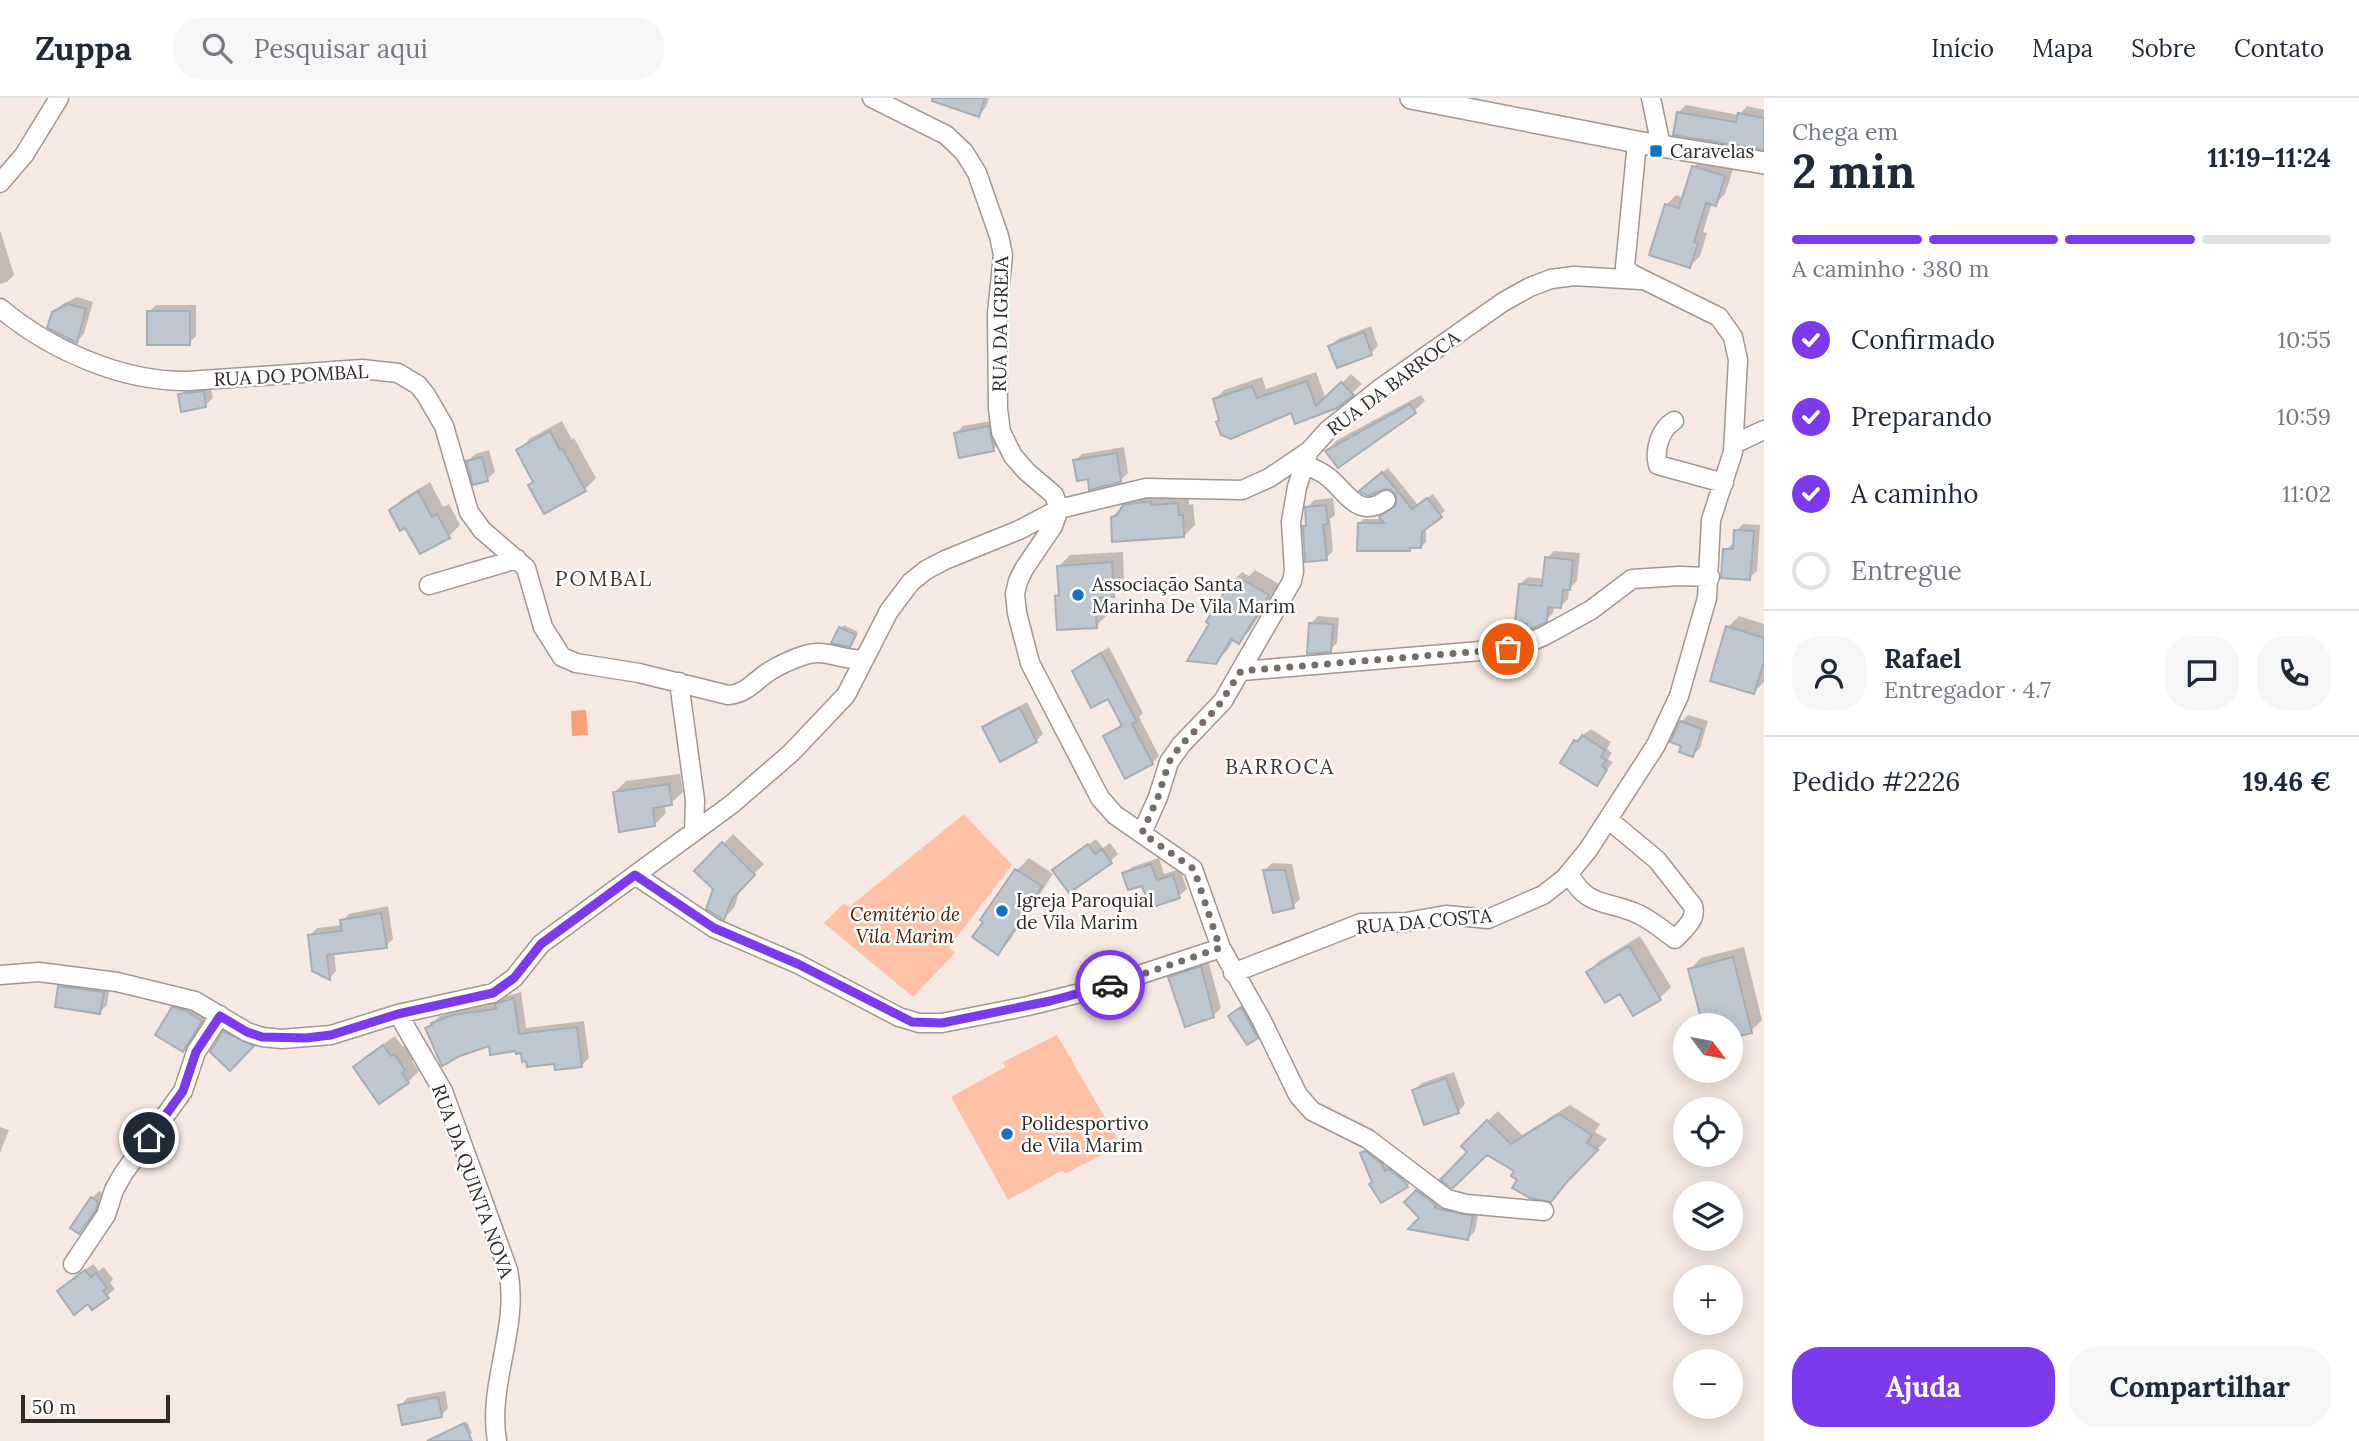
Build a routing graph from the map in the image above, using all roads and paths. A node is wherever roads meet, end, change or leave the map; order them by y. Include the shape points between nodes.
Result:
1 (59, 98) edge
2 (872, 98) edge
3 (1411, 98) edge
4 (1651, 98) edge
5 (1637, 142) junction
6 (1661, 146) junction
7 (1764, 163) edge
8 (0, 183) edge
9 (1647, 281) junction
10 (0, 308) edge
11 (1674, 421) dead end
12 (1764, 430) edge
13 (1734, 444) junction
14 (1306, 457) junction
15 (1724, 483) junction
16 (1386, 500) dead end
17 (1059, 509) junction
18 (517, 559) junction
19 (1710, 577) junction
20 (429, 585) dead end
21 (864, 659) junction
22 (1241, 671) junction
23 (678, 682) junction
24 (1609, 820) junction
25 (694, 832) junction
26 (1142, 833) junction
27 (1569, 873) junction
28 (635, 875) junction
29 (1220, 948) junction
30 (1233, 972) junction
31 (0, 975) edge
32 (398, 1014) junction
33 (220, 1016) junction
34 (1544, 1211) dead end
35 (73, 1265) dead end
36 (497, 1441) edge

1 - 8 street via 24,155
2 - 17 street, RUA DA IGREJA via 946,135 977,173 1003,255 997,313 1001,432 1013,456 1054,495
3 - 5 street
4 - 6 street
5 - 6 street
5 - 9 street via 1624,262 1628,271
6 - 7 street
9 - 13 street, RUA DA COSTA via 1712,313 1728,328 1738,360
9 - 14 street, RUA DA BARROCA via 1574,276 1551,279 1521,292 1382,387 1328,430
10 - 18 street, RUA DO POMBAL via 75,354 162,381 362,369 409,378 426,395 444,426 474,521
11 - 15 street via 1661,432 1657,464
12 - 13 street
13 - 15 street, RUA DA COSTA
14 - 16 street via 1363,508
14 - 17 street, RUA DA BARROCA via 1242,490 1146,488
14 - 22 street via 1292,514 1294,576
15 - 19 street, RUA DA COSTA via 1709,527
17 - 21 street via 919,575 889,611
17 - 26 street via 1016,588 1024,645 1100,797 1115,815
18 - 20 street
18 - 23 street, RUA DO POMBAL via 529,574 543,627 562,657
19 - 22 street via 1632,579 1591,610 1516,648
19 - 24 street, RUA DA COSTA via 1675,706
21 - 23 street, RUA DO POMBAL via 825,653 803,656 774,668 733,695
21 - 25 street via 846,695 815,729 756,784
22 - 26 street via 1217,708 1169,762
23 - 25 street via 695,800
24 - 27 street, RUA DA COSTA
24 - 27 street via 1666,869 1693,906 1691,921 1675,939 1642,915 1590,898
25 - 28 street
26 - 29 street via 1194,869
27 - 30 street, RUA DA COSTA via 1543,895 1488,919 1446,915 1361,923
28 - 29 street via 714,928 919,1023 942,1023 1071,996
28 - 32 street via 541,944 504,987
29 - 30 street
30 - 34 street via 1298,1095 1312,1111 1376,1145 1442,1197 1466,1204
31 - 33 street via 39,972 117,982 187,999
32 - 33 street via 331,1035 282,1039 247,1032
32 - 36 street, RUA DA QUINTA NOVA via 443,1091 508,1270 511,1293 495,1405
33 - 35 street via 196,1052 183,1091 123,1174 106,1215

